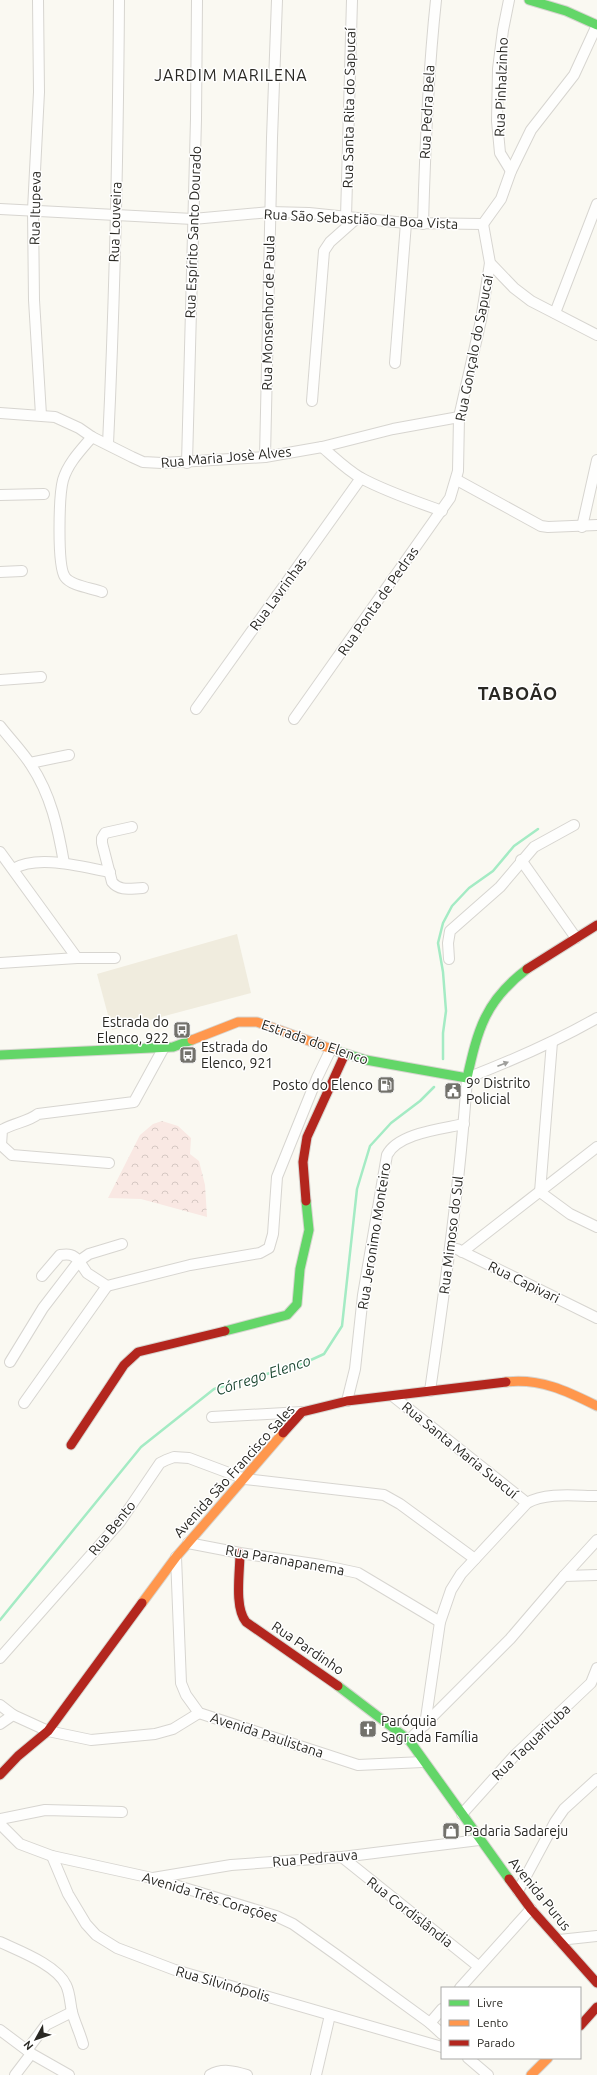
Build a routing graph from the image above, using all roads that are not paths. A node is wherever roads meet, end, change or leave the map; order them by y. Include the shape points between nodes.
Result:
1 (38, 0) edge
2 (119, 0) edge
3 (197, 0) edge
4 (277, 0) edge
5 (352, 0) edge
6 (436, 0) edge
7 (509, 0) edge
8 (529, 0) edge
9 (566, 11) junction
10 (597, 17) edge
11 (597, 25) edge
12 (510, 171) junction
13 (597, 204) edge
14 (0, 209) edge
15 (33, 210) junction
16 (270, 212) junction
17 (115, 214) junction
18 (346, 217) junction
19 (194, 218) junction
20 (357, 218) junction
21 (406, 223) junction
22 (423, 224) junction
23 (483, 224) junction
24 (490, 263) junction
25 (554, 313) junction
26 (597, 335) edge
27 (395, 363) dead end
28 (312, 401) dead end
29 (0, 413) edge
30 (40, 415) junction
31 (459, 417) junction
32 (92, 437) junction
33 (108, 444) junction
34 (322, 447) junction
35 (265, 457) junction
36 (597, 460) edge
37 (187, 463) junction
38 (360, 478) junction
39 (457, 480) junction
40 (44, 494) dead end
41 (0, 495) edge
42 (442, 511) junction
43 (597, 525) edge
44 (582, 526) junction
45 (22, 570) dead end
46 (0, 572) edge
47 (102, 592) dead end
48 (41, 677) dead end
49 (0, 680) edge
50 (196, 709) dead end
51 (294, 719) dead end
52 (0, 726) edge
53 (69, 755) dead end
54 (30, 763) junction
55 (574, 825) dead end
56 (132, 827) dead end
57 (0, 852) edge
58 (521, 860) junction
59 (64, 863) junction
60 (12, 869) junction
61 (110, 872) junction
62 (143, 888) dead end
63 (597, 925) edge
64 (576, 938) junction
65 (77, 958) junction
66 (115, 958) dead end
67 (450, 959) dead end
68 (0, 963) edge
69 (597, 1018) edge
70 (552, 1042) junction
71 (163, 1049) junction
72 (331, 1049) junction
73 (345, 1054) junction
74 (0, 1055) edge
75 (466, 1078) junction
76 (464, 1124) junction
77 (597, 1147) edge
78 (109, 1163) dead end
79 (540, 1192) junction
80 (597, 1227) edge
81 (122, 1244) dead end
82 (451, 1247) junction
83 (462, 1252) junction
84 (78, 1261) junction
85 (42, 1276) dead end
86 (107, 1286) junction
87 (597, 1318) edge
88 (10, 1362) dead end
89 (430, 1391) junction
90 (394, 1397) junction
91 (347, 1401) junction
92 (24, 1403) dead end
93 (597, 1406) edge
94 (302, 1412) junction
95 (212, 1417) dead end
96 (71, 1445) dead end
97 (245, 1479) junction
98 (597, 1496) edge
99 (527, 1503) junction
100 (597, 1540) edge
101 (188, 1543) junction
102 (240, 1553) junction
103 (176, 1557) junction
104 (475, 1559) junction
105 (597, 1575) edge
106 (564, 1576) junction
107 (440, 1622) junction
108 (0, 1658) edge
109 (597, 1668) edge
110 (0, 1705) edge
111 (199, 1713) junction
112 (13, 1715) junction
113 (0, 1724) edge
114 (425, 1725) junction
115 (48, 1731) junction
116 (409, 1740) junction
117 (423, 1762) junction
118 (0, 1775) edge
119 (597, 1780) edge
120 (122, 1812) dead end
121 (462, 1814) junction
122 (0, 1819) edge
123 (0, 1824) edge
124 (479, 1840) junction
125 (52, 1856) junction
126 (342, 1858) junction
127 (152, 1878) junction
128 (518, 1891) junction
129 (531, 1909) junction
130 (597, 1936) edge
131 (559, 1940) junction
132 (0, 1942) edge
133 (478, 1966) junction
134 (597, 1983) edge
135 (461, 1987) edge
136 (597, 2007) edge
137 (441, 2010) edge
138 (72, 2012) junction
139 (330, 2014) junction
140 (430, 2023) junction
141 (581, 2025) edge
142 (0, 2030) edge
143 (441, 2033) edge
144 (83, 2044) dead end
145 (441, 2047) edge
146 (29, 2052) junction
147 (469, 2059) edge
148 (547, 2059) edge
149 (15, 2075) edge
150 (69, 2075) edge
151 (210, 2075) edge
152 (247, 2075) edge
153 (316, 2075) edge
154 (488, 2075) edge
155 (531, 2075) edge

1 - 15 street, Rua Itupeva via 39,92
2 - 17 street, Rua Louveira via 119,130
3 - 19 street, Rua Espírito Santo Dourado
4 - 16 street, Rua Monsenhor de Paula
5 - 18 street, Rua Santa Rita do Sapucaí
6 - 22 street, Rua Pedra Bela via 430,55
7 - 12 street, Rua Pinhalzinho via 498,69 496,121 500,153
8 - 9 street
9 - 10 street
9 - 11 street
11 - 12 street via 574,76 531,130
12 - 23 street via 501,199
13 - 25 street
14 - 15 street, Rua São Sebastião da Boa Vista
15 - 17 street, Rua São Sebastião da Boa Vista
15 - 30 street, Rua Itupeva via 34,300
16 - 18 street, Rua São Sebastião da Boa Vista
16 - 19 street, Rua São Sebastião da Boa Vista
16 - 35 street, Rua Monsenhor de Paula
17 - 19 street, Rua São Sebastião da Boa Vista
17 - 33 street, Rua Louveira
18 - 20 street, Rua São Sebastião da Boa Vista
19 - 37 street, Rua Espírito Santo Dourado
20 - 21 street, Rua São Sebastião da Boa Vista
20 - 28 street via 330,242 324,251
21 - 22 street, Rua São Sebastião da Boa Vista
21 - 27 street
22 - 23 street, Rua São Sebastião da Boa Vista
23 - 24 street
24 - 25 street via 514,288
24 - 31 street, Rua Gonçalo do Sapucaí via 481,320
25 - 26 street
29 - 30 street, Rua Maria Josè Alves
30 - 32 street, Rua Maria Josè Alves via 66,421
31 - 34 street, Rua Maria Josè Alves via 393,428
31 - 39 street, Rua Gonçalo do Sapucaí
32 - 33 street, Rua Maria Josè Alves
32 - 47 street via 69,466 63,480 59,542 65,577 71,582
33 - 37 street, Rua Maria Josè Alves via 143,462
34 - 35 street, Rua Maria Josè Alves
34 - 38 street
35 - 37 street, Rua Maria Josè Alves
36 - 44 street
38 - 42 street
38 - 50 street, Rua Lavrinhas
39 - 42 street, Rua Ponta de Pedras
39 - 44 street via 541,526
40 - 41 street
42 - 51 street, Rua Ponta de Pedras
43 - 44 street
45 - 46 street
48 - 49 street
52 - 54 street
53 - 54 street
54 - 59 street via 49,799 57,824
55 - 58 street via 542,841
56 - 61 street via 108,832 102,838
57 - 60 street
58 - 64 street
58 - 67 street via 500,887 450,931
59 - 60 street via 24,864
59 - 61 street
60 - 65 street
61 - 62 street via 112,882 118,888
63 - 64 street
64 - 75 street via 525,971 495,1001 485,1017
65 - 66 street
65 - 68 street
69 - 70 street
75 -> 70 street
70 - 79 street
71 - 72 street, Estrada do Elenco via 238,1022 257,1022
71 - 74 street, Estrada do Elenco
71 - 78 street via 134,1102 38,1114 2,1130 1,1145 12,1154
72 - 73 street, Estrada do Elenco
72 - 86 street via 277,1177 273,1234 269,1248 260,1253 190,1265
73 - 75 street, Estrada do Elenco
73 - 96 street via 308,1137 303,1162 309,1230 295,1308 287,1315 138,1352 124,1365
75 - 76 street, Rua Mimoso do Sul
76 - 82 street, Rua Mimoso do Sul
76 - 91 street, Rua Jeronimo Monteiro via 409,1137 391,1147 387,1155 363,1295 355,1369
77 - 79 street
79 - 80 street via 570,1214
79 - 83 street
81 - 84 street via 89,1254
82 - 83 street, Rua Capivari
82 - 89 street, Rua Mimoso do Sul
83 - 87 street, Rua Capivari
84 - 85 street via 75,1256 60,1254
84 - 86 street via 87,1273
84 - 88 street via 43,1308
86 - 92 street
89 - 90 street, Avenida São Francisco Sales
89 - 93 street, Avenida São Francisco Sales via 491,1383 535,1381 548,1384
90 - 91 street, Avenida São Francisco Sales
90 - 99 street, Rua Santa Maria Suacuí
91 - 94 street, Avenida São Francisco Sales
94 - 95 street
94 - 97 street, Avenida São Francisco Sales
97 - 101 street, Avenida São Francisco Sales
97 - 104 street, Rua Bento via 384,1495
97 - 108 street, Rua Bento via 189,1458 174,1457 160,1464 120,1522
98 - 99 street via 547,1497
99 - 104 street
100 - 106 street
101 - 102 street, Rua Paranapanema
101 - 103 street, Avenida São Francisco Sales
102 - 107 street, Rua Paranapanema via 358,1573
102 - 116 street, Rua Pardinho via 239,1607 246,1622 319,1670
103 - 111 street, Avenida Paulistana via 181,1683
103 - 115 street, Avenida São Francisco Sales
104 - 107 street via 451,1590
105 - 106 street
106 - 114 street via 510,1639
107 - 114 street
109 - 121 street, Rua Taquarituba via 591,1683 515,1755
110 - 112 street
111 - 115 street via 173,1729 155,1734 91,1740
111 - 117 street, Avenida Paulistana via 358,1764
112 - 113 street
112 - 115 street
114 - 116 street
115 - 118 street
116 - 117 street, Avenida Purus
117 - 121 street, Avenida Purus
119 - 128 street via 564,1809
120 - 122 street via 45,1810
121 - 124 street, Avenida Purus
123 - 125 street, Avenida Três Corações via 20,1844
124 - 126 street, Rua Pedrauva
124 - 128 street, Avenida Purus
125 - 127 street, Avenida Três Corações
125 - 139 street, Rua Silvinópolis via 68,1894 86,1924 104,1941 175,1970
126 - 127 street, Rua Pedrauva via 230,1865
126 - 133 street, Rua Cordislândia
127 - 140 street, Avenida Três Corações via 259,1910 293,1924
128 - 129 street, Avenida Purus
129 - 131 street, Avenida Purus
129 - 133 street
130 - 131 street
131 - 134 street, Avenida Purus
132 - 138 street via 33,1958 57,1974 67,1986
133 - 135 street
136 - 141 street
137 - 140 street
138 - 144 street
138 - 146 street via 46,2025
139 - 145 street, Rua Silvinópolis
139 - 153 street
140 - 143 street, Avenida Três Corações
142 - 146 street
146 - 149 street
146 - 150 street
147 - 154 street
148 - 155 street
151 - 152 street via 226,2070

